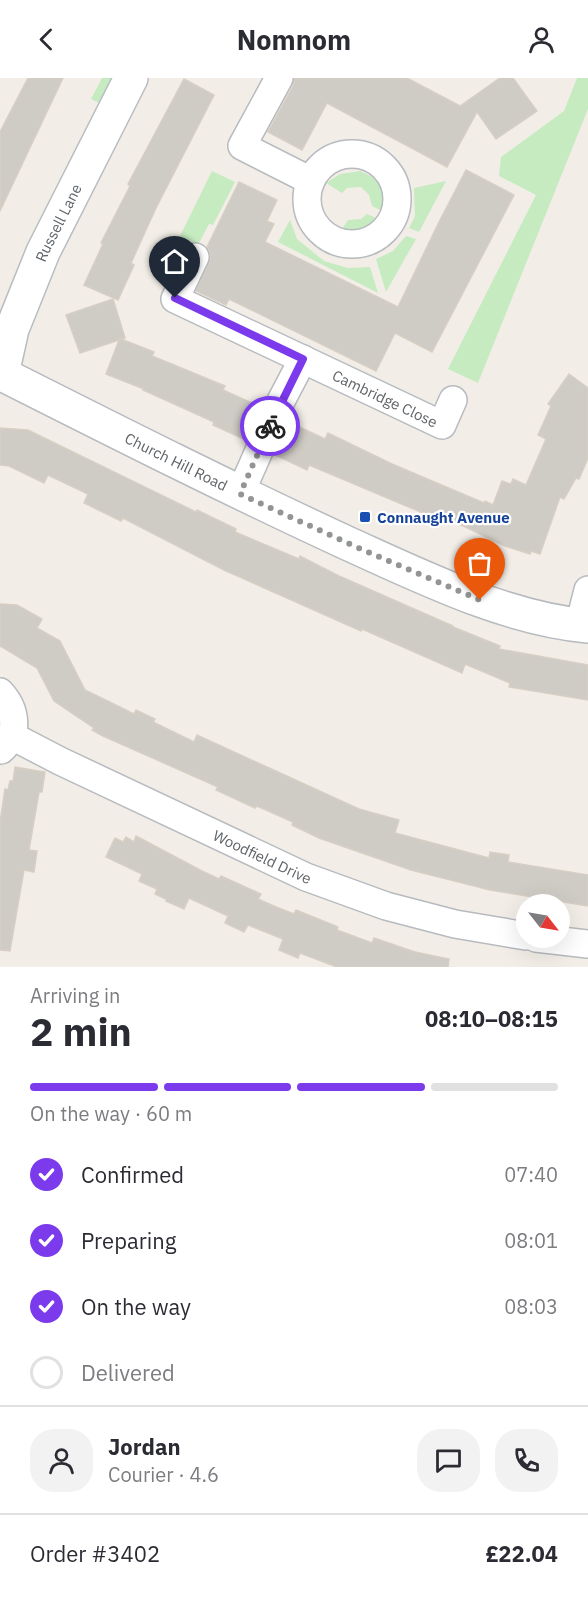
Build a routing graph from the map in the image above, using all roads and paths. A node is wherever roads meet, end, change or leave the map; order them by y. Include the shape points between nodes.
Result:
1 (131, 78) edge
2 (279, 78) edge
3 (311, 181) dead end
4 (195, 257) dead end
5 (303, 359) junction
6 (1, 374) edge
7 (453, 400) dead end
8 (240, 494) junction
9 (588, 590) edge
10 (583, 626) edge
11 (0, 692) edge
12 (6, 744) edge
13 (516, 934) edge
14 (570, 942) edge
15 (588, 944) edge

1 - 6 street, Russell Lane via 43,252 12,329
2 - 3 street via 242,146
4 - 5 street, Cambridge Close via 175,298
5 - 7 street, Cambridge Close via 442,425
5 - 8 street
6 - 8 street, Church Hill Road
8 - 10 street, Church Hill Road via 501,609
9 - 10 street
11 - 12 street, Woodfield Drive via 13,711 14,724
12 - 13 street, Woodfield Drive via 60,761 306,877 386,906
14 - 15 street

